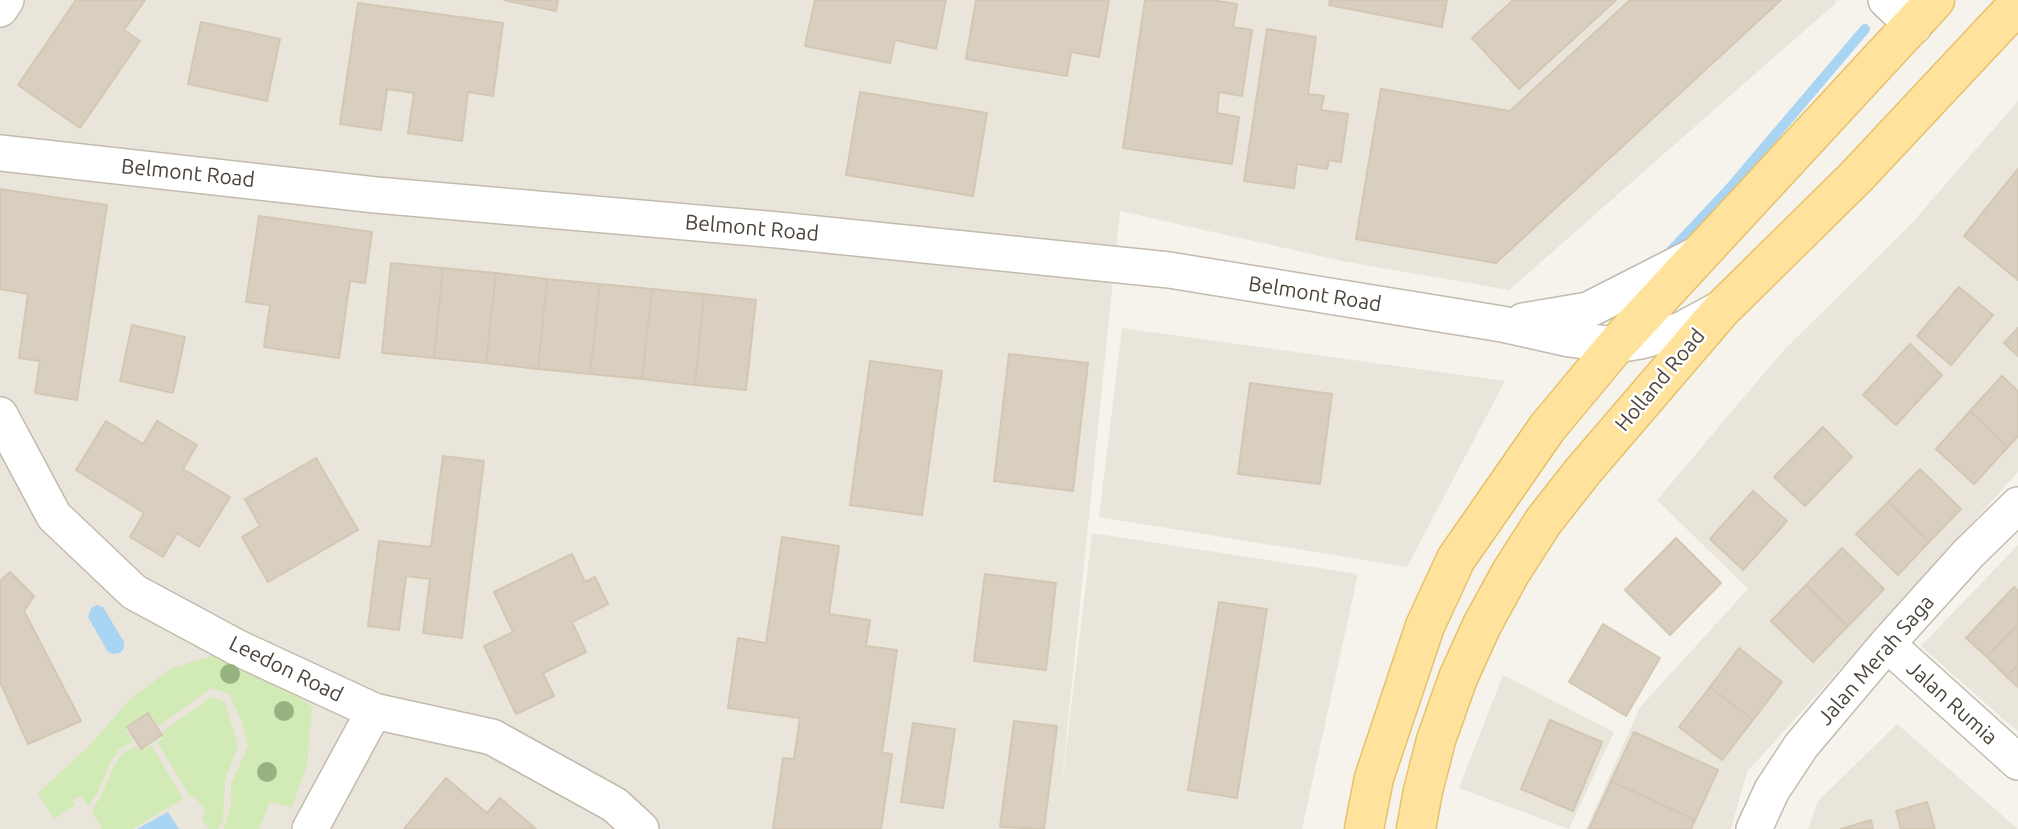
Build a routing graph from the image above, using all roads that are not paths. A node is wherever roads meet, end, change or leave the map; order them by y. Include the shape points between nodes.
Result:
1 (6, 0) edge
2 (1886, 0) edge
3 (2018, 4) edge
4 (0, 9) edge
5 (1924, 13) edge
6 (0, 153) edge
7 (1707, 249) junction
8 (1722, 309) junction
9 (1502, 324) junction
10 (1616, 345) junction
11 (0, 415) edge
12 (2018, 505) edge
13 (1886, 645) junction
14 (374, 711) junction
15 (2018, 762) edge
16 (310, 829) edge
17 (641, 829) edge
18 (1364, 829) edge
19 (1416, 829) edge
20 (1754, 829) edge

1 - 4 street
2 - 5 street
3 - 8 main road, Holland Road via 1856,177
5 - 7 main road
6 - 9 street, Belmont Road via 376,195 1169,270
7 - 9 street, Belmont Road via 1588,310
7 - 10 main road
8 - 10 street, Belmont Road via 1681,330
8 - 19 main road, Holland Road via 1583,471 1511,572 1458,678 1436,740
9 - 10 street, Belmont Road
10 - 18 main road via 1547,428 1456,559 1421,639 1374,778
11 - 14 street, Leedon Road via 54,516 134,592 238,648
12 - 13 street, Jalan Merah Saga
13 - 15 street, Jalan Rumia
13 - 20 street, Jalan Merah Saga via 1801,746 1772,790
14 - 16 street
14 - 17 street, Leedon Road via 492,737 615,805

